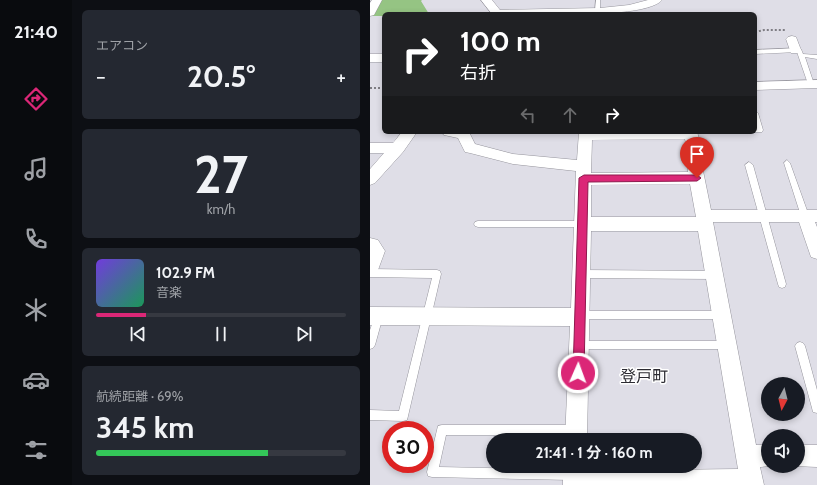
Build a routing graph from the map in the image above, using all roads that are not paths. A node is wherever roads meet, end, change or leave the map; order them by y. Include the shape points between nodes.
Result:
1 (377, 0) edge
2 (486, 0) edge
3 (649, 1) edge
4 (598, 5) edge
5 (629, 11) edge
6 (496, 12) edge
7 (574, 12) edge
8 (655, 12) edge
9 (370, 13) edge
10 (793, 43) junction
11 (757, 52) edge
12 (817, 57) edge
13 (370, 58) edge
14 (382, 58) edge
15 (814, 84) edge
16 (757, 86) edge
17 (757, 120) edge
18 (757, 130) edge
19 (408, 134) edge
20 (464, 134) edge
21 (585, 134) edge
22 (690, 134) edge
23 (370, 148) edge
24 (398, 148) junction
25 (787, 162) dead end
26 (749, 166) dead end
27 (584, 172) junction
28 (697, 178) junction
29 (370, 179) edge
30 (763, 216) junction
31 (811, 216) edge
32 (705, 220) junction
33 (478, 224) dead end
34 (582, 224) junction
35 (370, 247) edge
36 (817, 252) edge
37 (370, 263) edge
38 (370, 273) edge
39 (581, 274) junction
40 (714, 275) junction
41 (782, 284) dead end
42 (721, 315) junction
43 (375, 316) edge
44 (427, 316) junction
45 (580, 316) junction
46 (370, 345) edge
47 (579, 345) junction
48 (726, 345) junction
49 (800, 346) dead end
50 (817, 408) edge
51 (370, 415) edge
52 (522, 433) edge
53 (576, 433) edge
54 (757, 456) edge
55 (805, 456) edge
56 (817, 456) edge
57 (575, 477) edge
58 (752, 483) edge

1 - 9 street
2 - 6 street
3 - 5 street
3 - 8 street
4 - 5 street
4 - 7 street
10 - 11 lane
10 - 12 lane
10 - 15 lane
13 - 14 street
15 - 16 street
17 - 18 lane via 760,130
19 - 24 street
20 - 27 street via 470,148 506,158
21 - 27 street
22 - 28 street via 695,148
23 - 24 street
24 - 29 street
25 - 31 lane
26 - 30 lane
27 - 28 street
27 - 34 street
28 - 32 street
30 - 31 street
30 - 32 street
30 - 41 lane
31 - 36 street
32 - 34 street
32 - 40 street
33 - 34 lane
34 - 39 street
35 - 37 street via 374,251
38 - 44 lane via 437,274
39 - 40 lane
39 - 45 street
40 - 42 street
42 - 45 lane
42 - 48 street
43 - 44 street
43 - 46 lane
44 - 45 street
44 - 51 lane via 404,416
45 - 47 street
47 - 48 lane
47 - 53 street
48 - 54 street
49 - 50 lane
52 - 57 lane via 442,430 432,472
54 - 58 street
55 - 56 street
57 - 58 street

